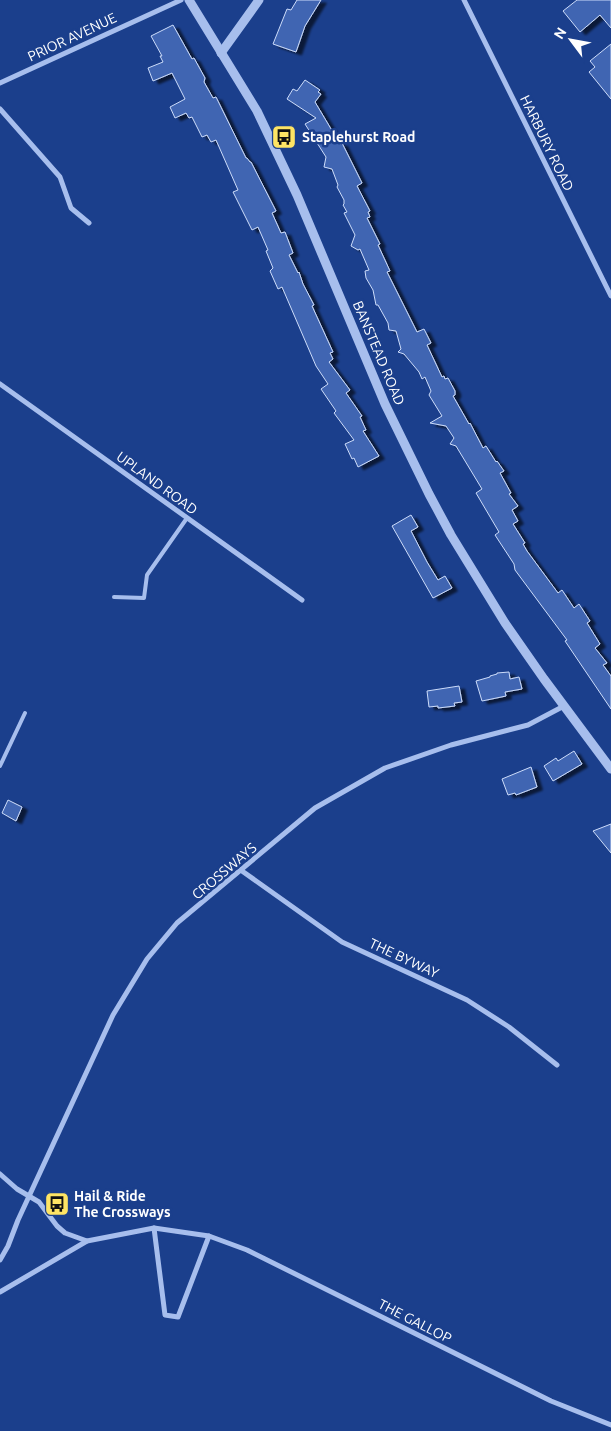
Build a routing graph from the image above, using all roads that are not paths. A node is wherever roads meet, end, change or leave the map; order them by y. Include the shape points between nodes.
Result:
1 (181, 0) edge
2 (188, 0) edge
3 (259, 0) edge
4 (464, 0) edge
5 (221, 53) junction
6 (0, 83) edge
7 (0, 109) edge
8 (89, 223) dead end
9 (611, 296) edge
10 (0, 384) edge
11 (187, 518) junction
12 (114, 597) dead end
13 (302, 600) dead end
14 (564, 706) junction
15 (25, 713) dead end
16 (0, 766) edge
17 (611, 769) edge
18 (242, 871) junction
19 (557, 1065) dead end
20 (0, 1174) edge
21 (29, 1196) junction
22 (154, 1228) junction
23 (209, 1236) junction
24 (87, 1241) junction
25 (0, 1260) edge
26 (0, 1292) edge
27 (611, 1424) edge

1 - 6 street, PRIOR AVENUE
2 - 5 street, BANSTEAD ROAD
3 - 5 street
4 - 9 street, HARBURY ROAD
5 - 14 street, BANSTEAD ROAD via 257,111 275,148 385,404 429,494 505,623
7 - 8 street via 60,177 70,208
10 - 11 street, UPLAND ROAD
11 - 12 lane via 147,574 144,598
11 - 13 street, UPLAND ROAD
14 - 17 street, BANSTEAD ROAD
14 - 18 street, CROSSWAYS via 528,725 385,768 315,808
15 - 16 lane
18 - 19 street, THE BYWAY via 342,942 466,1000 510,1027
18 - 21 street, CROSSWAYS via 177,923 147,959 112,1015
20 - 21 street
21 - 24 street via 39,1202 65,1233
21 - 25 street, CROSSWAYS
22 - 23 street, THE GALLOP
22 - 23 street via 165,1315 178,1317
22 - 24 street, THE GALLOP
23 - 27 street, THE GALLOP via 248,1250 542,1396
24 - 26 street, THE GALLOP

